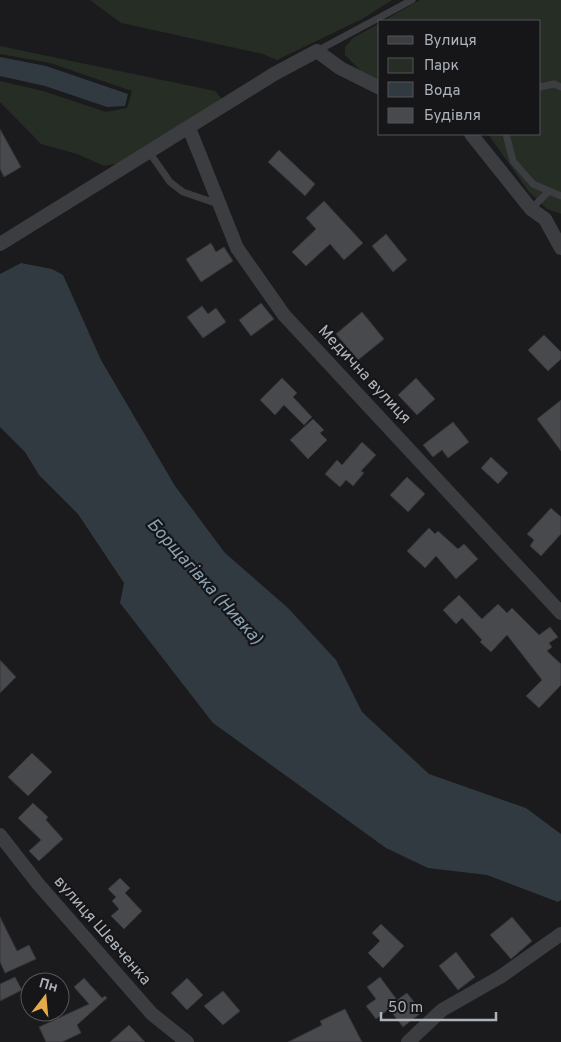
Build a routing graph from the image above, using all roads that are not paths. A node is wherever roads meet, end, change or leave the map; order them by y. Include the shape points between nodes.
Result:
1 (412, 0) edge
2 (317, 51) junction
3 (378, 87) edge
4 (541, 87) edge
5 (561, 87) edge
6 (189, 128) junction
7 (472, 135) edge
8 (506, 135) edge
9 (149, 152) junction
10 (549, 191) junction
11 (561, 196) edge
12 (219, 204) junction
13 (532, 209) junction
14 (544, 219) junction
15 (561, 223) edge
16 (0, 244) edge
17 (561, 248) edge
18 (561, 613) edge
19 (0, 835) edge
20 (560, 937) edge
21 (187, 1042) edge
22 (408, 1042) edge

1 - 2 lane
2 - 3 street via 340,68
2 - 6 street
4 - 5 lane via 554,84
6 - 9 street
6 - 12 street, Медична вулиця
7 - 13 street
8 - 10 lane via 513,162 533,184
9 - 12 lane via 170,182 183,192
9 - 16 street
10 - 11 lane
10 - 13 lane
12 - 18 street, Медична вулиця via 237,248 284,315
13 - 14 street
14 - 15 street
14 - 17 street
19 - 21 street, вулиця Шевченка via 39,885 152,1014
20 - 22 street via 442,1010

